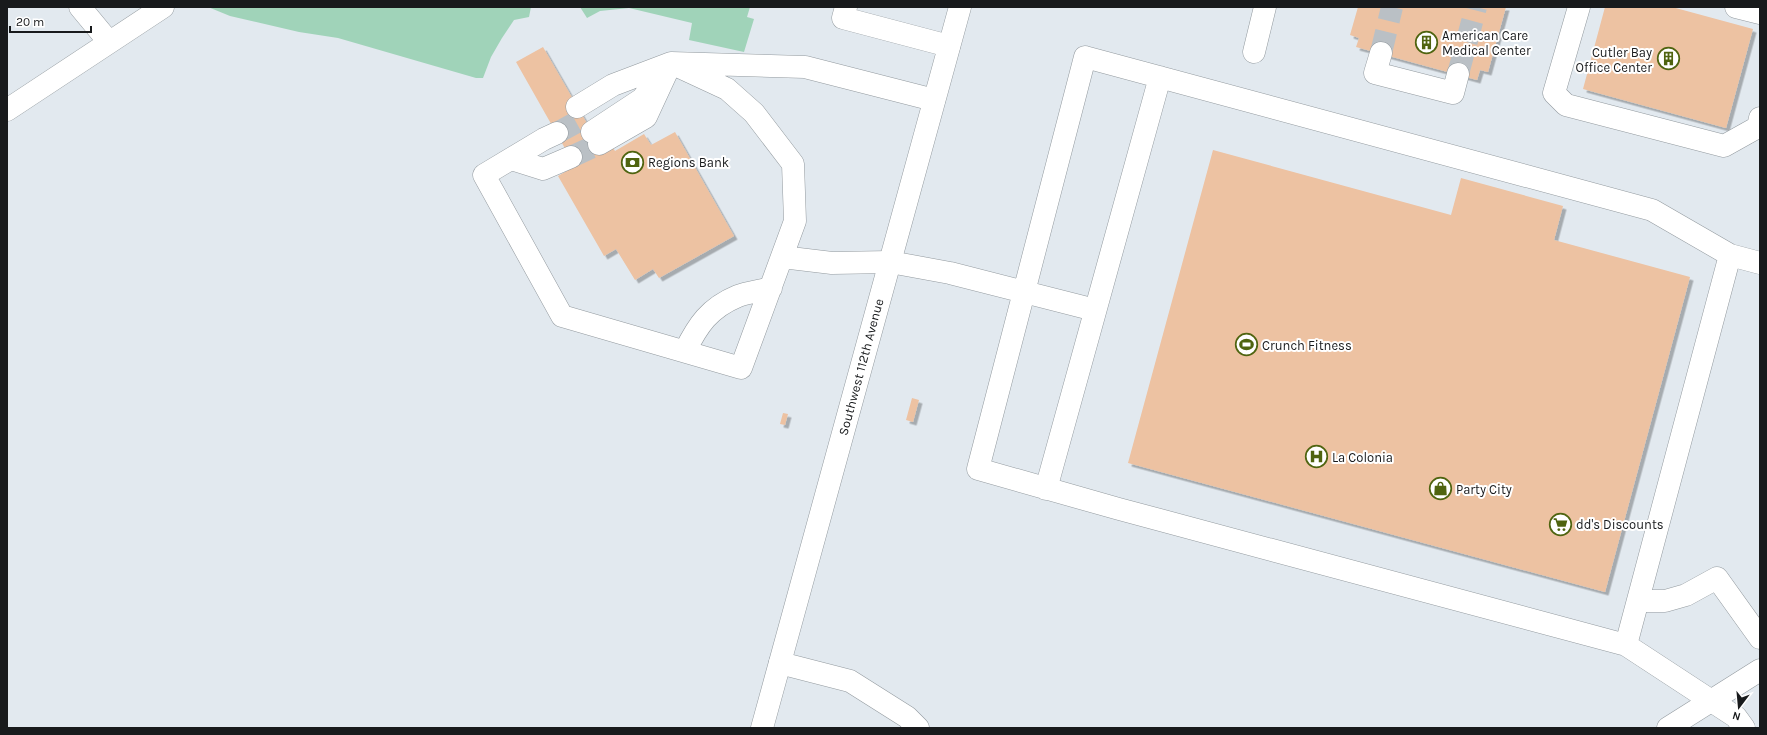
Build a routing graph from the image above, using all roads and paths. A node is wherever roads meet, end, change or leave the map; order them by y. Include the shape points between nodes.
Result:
1 (80, 7) edge
2 (163, 7) edge
3 (846, 7) edge
4 (960, 7) edge
5 (1265, 7) edge
6 (1579, 7) edge
7 (1736, 7) edge
8 (1760, 13) edge
9 (109, 42) junction
10 (949, 46) junction
11 (1254, 52) dead end
12 (1380, 53) tunnel mouth
13 (671, 63) junction
14 (1458, 74) tunnel mouth
15 (1160, 78) junction
16 (934, 100) junction
17 (7, 110) edge
18 (1760, 118) edge
19 (560, 139) tunnel mouth
20 (1730, 255) junction
21 (782, 257) junction
22 (890, 262) junction
23 (1760, 263) edge
24 (771, 288) junction
25 (1025, 292) junction
26 (1095, 310) junction
27 (685, 352) junction
28 (1046, 489) junction
29 (1638, 601) junction
30 (1760, 638) edge
31 (1626, 645) junction
32 (780, 663) junction
33 (1760, 670) edge
34 (1712, 701) junction
35 (762, 728) edge
36 (918, 728) edge
37 (1668, 728) edge
38 (1744, 728) edge

1 - 9 main road
2 - 9 main road
3 - 10 main road via 843,18
4 - 10 main road, Southwest 112th Avenue
5 - 11 main road
6 - 18 main road via 1554,93 1566,105 1724,146 1758,127
7 - 8 main road
9 - 17 main road
10 - 16 main road, Southwest 112th Avenue
12 - 14 main road via 1375,73 1453,93
13 - 13 main road via 588,125 646,117
13 - 16 main road via 805,67
13 - 21 main road via 727,89 754,113 793,164 795,221
15 - 20 main road via 1652,210
15 - 25 main road via 1085,58
15 - 26 main road
16 - 22 main road, Southwest 112th Avenue
19 - 27 main road via 544,139 484,175 562,316
20 - 23 main road
20 - 29 main road
21 - 22 main road via 832,263
21 - 24 main road
22 - 25 main road via 950,273
22 - 32 main road, Southwest 112th Avenue
24 - 27 main road via 738,296 711,312 697,328
24 - 27 main road via 741,368
25 - 26 main road
25 - 28 main road via 978,469
26 - 28 main road
28 - 31 main road
29 - 30 main road via 1665,601 1686,595 1717,578
29 - 31 main road
31 - 34 main road
32 - 35 main road, Southwest 112th Avenue
32 - 36 main road via 850,681 907,717
33 - 34 main road
34 - 37 main road
34 - 38 main road via 1736,717

